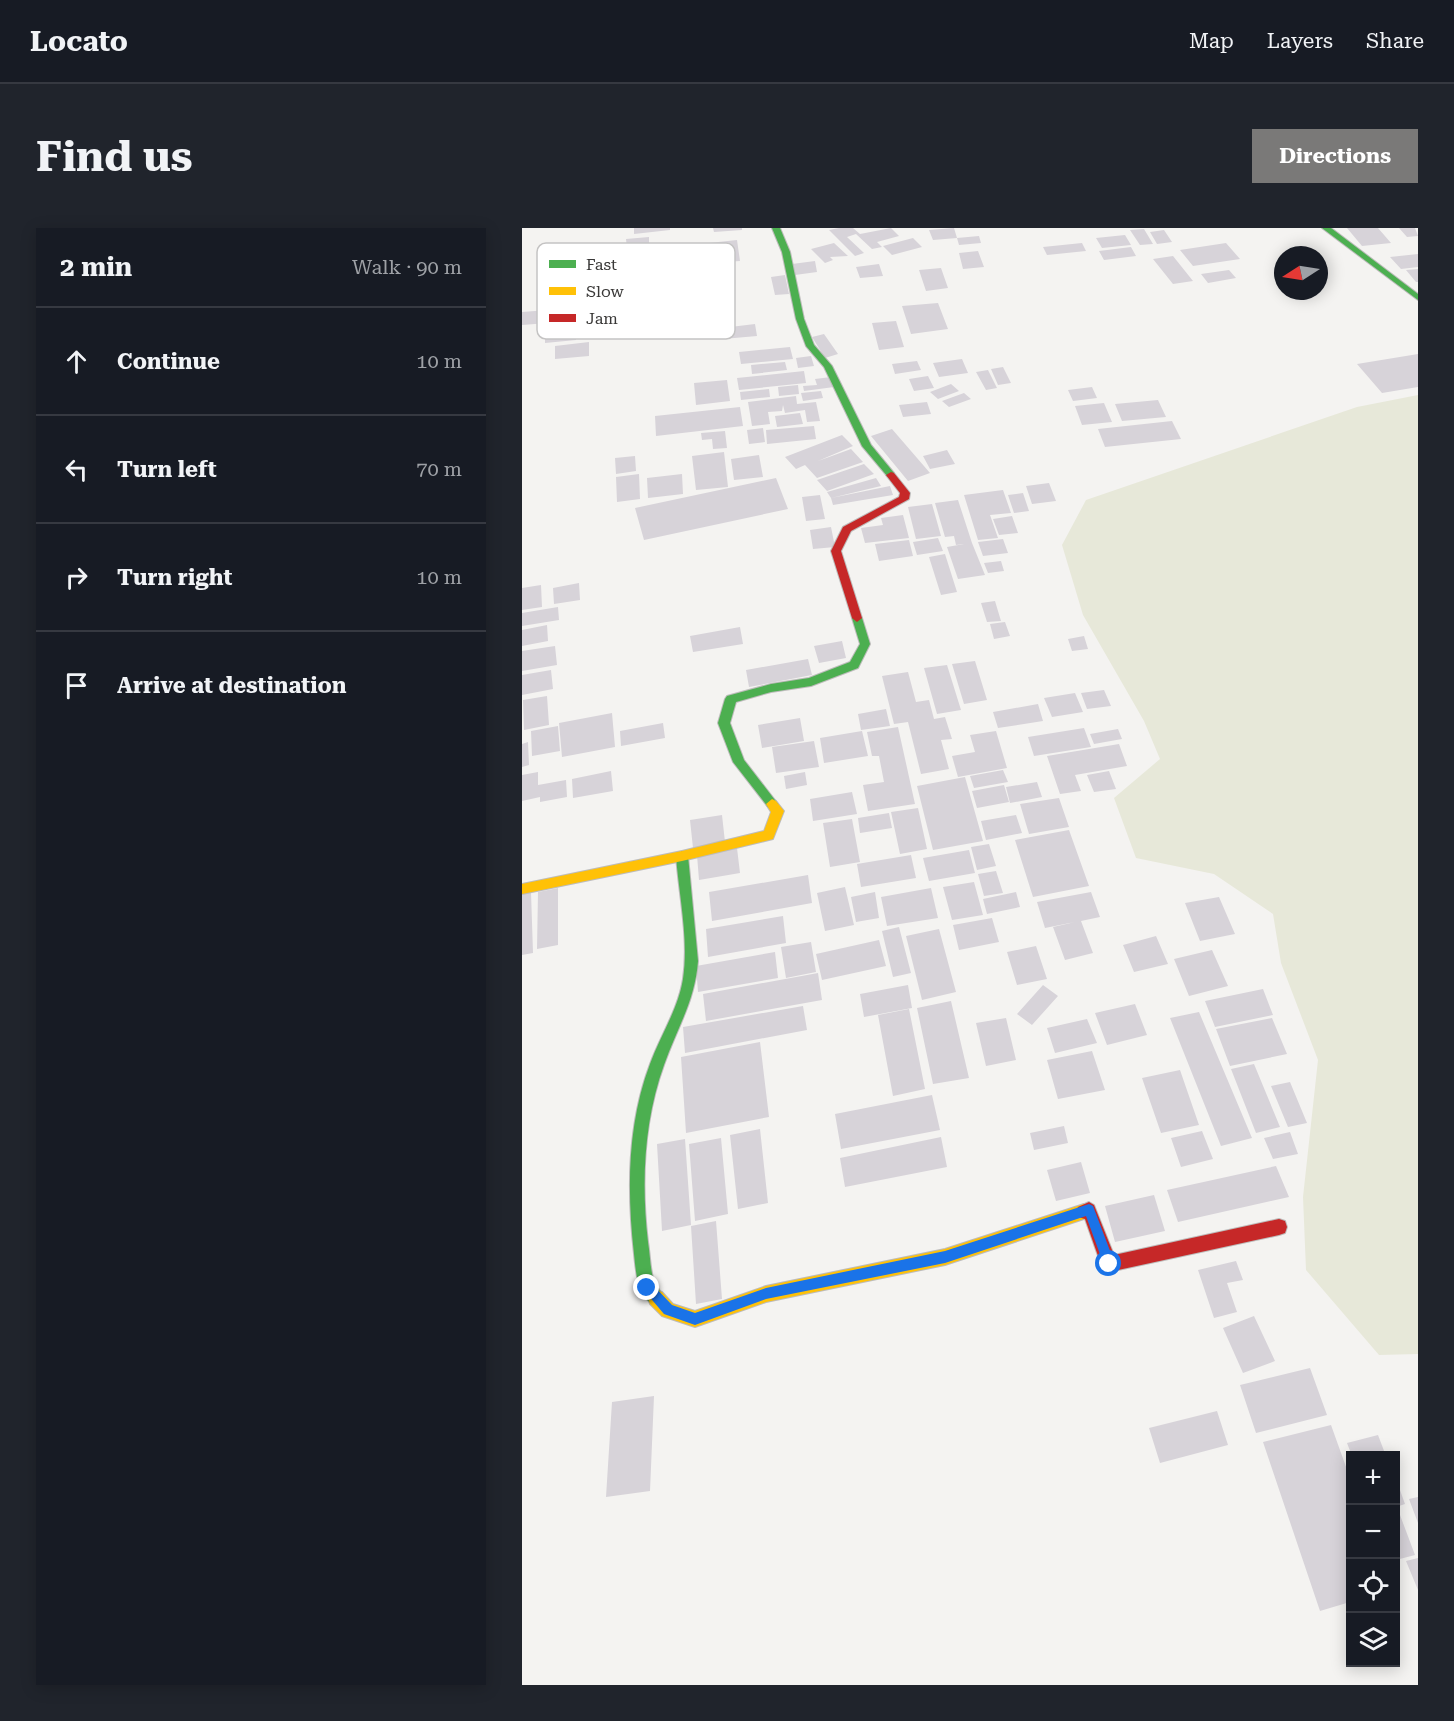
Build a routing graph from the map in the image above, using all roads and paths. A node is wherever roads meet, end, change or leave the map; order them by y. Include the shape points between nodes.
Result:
1 (776, 228) edge
2 (1326, 228) edge
3 (1418, 298) edge
4 (682, 856) junction
5 (522, 889) edge
6 (1279, 1227) dead end

1 - 4 street via 810,346 828,366 867,446 904,493 904,499 847,529 836,551 865,644 854,665 812,682 731,699 724,723 739,762 778,811 769,835
2 - 3 street
4 - 5 street
4 - 6 street via 689,934 687,992 652,1075 638,1143 636,1213 647,1288 668,1310 695,1319 766,1294 945,1257 1089,1209 1109,1264

